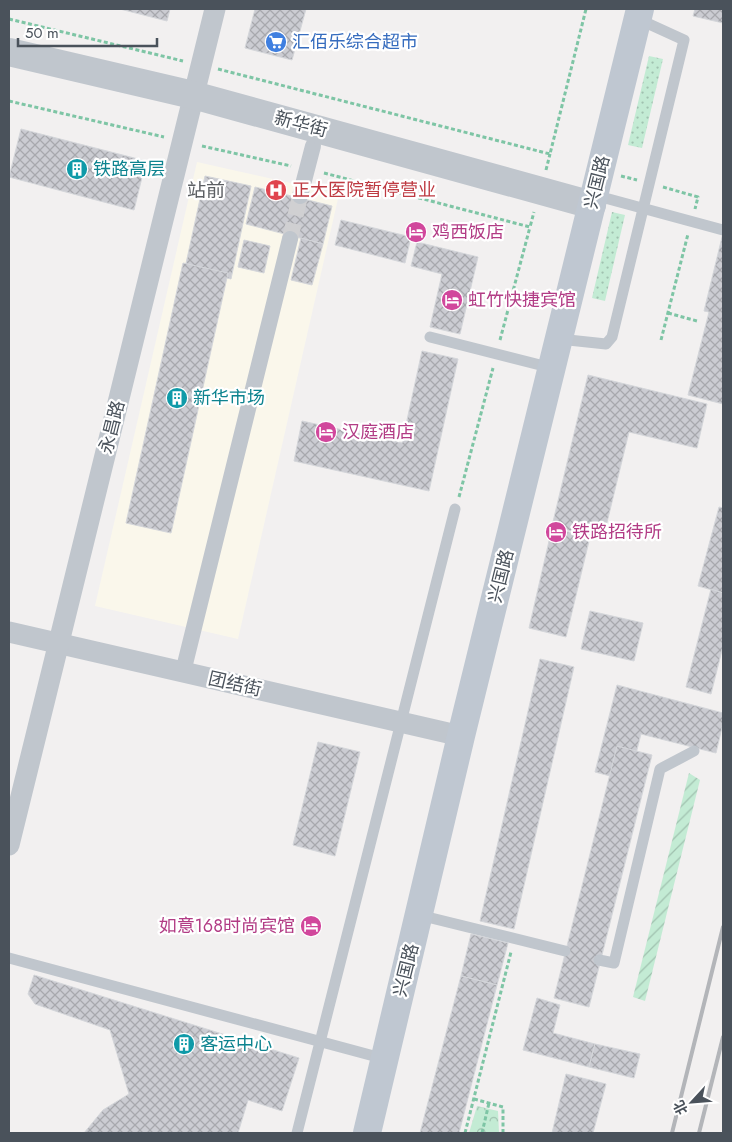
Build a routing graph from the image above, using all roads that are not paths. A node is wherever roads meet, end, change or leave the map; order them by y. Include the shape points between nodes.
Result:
1 (215, 9) edge
2 (639, 14) edge
3 (9, 52) edge
4 (9, 69) edge
5 (191, 103) junction
6 (313, 146) junction
7 (300, 196) tunnel mouth
8 (591, 207) junction
9 (723, 230) edge
10 (290, 239) tunnel mouth
11 (430, 337) dead end
12 (559, 339) junction
13 (552, 368) junction
14 (455, 509) road end
15 (9, 632) edge
16 (58, 644) junction
17 (183, 672) junction
18 (402, 722) junction
19 (461, 736) junction
20 (694, 751) dead end
21 (9, 845) edge
22 (420, 916) junction
23 (565, 950) dead end
24 (9, 958) edge
25 (599, 960) dead end
26 (320, 1041) junction
27 (385, 1059) junction
28 (297, 1133) edge
29 (367, 1133) edge

1 - 5 street, 永昌路
2 - 8 main road, 兴国路
2 - 12 lane via 684,40 612,337 606,344
3 - 5 street, 新华街
4 - 5 street, 新华街
5 - 6 street, 新华街
5 - 8 street, 新华街
5 - 16 street, 永昌路
6 - 7 street
6 - 8 street, 新华街
8 - 9 lane via 691,221
8 - 12 main road, 兴国路
10 - 17 street
11 - 13 lane
12 - 13 main road, 兴国路
13 - 19 main road, 兴国路
14 - 18 lane
15 - 16 street, 团结街
16 - 17 street, 团结街
16 - 21 street, 永昌路
17 - 18 street, 团结街
18 - 19 street, 团结街
18 - 26 lane
19 - 22 main road, 兴国路
20 - 25 lane via 660,769 614,963
22 - 23 lane
22 - 27 main road, 兴国路
24 - 26 lane
26 - 27 lane
26 - 28 lane
27 - 29 main road, 兴国路

